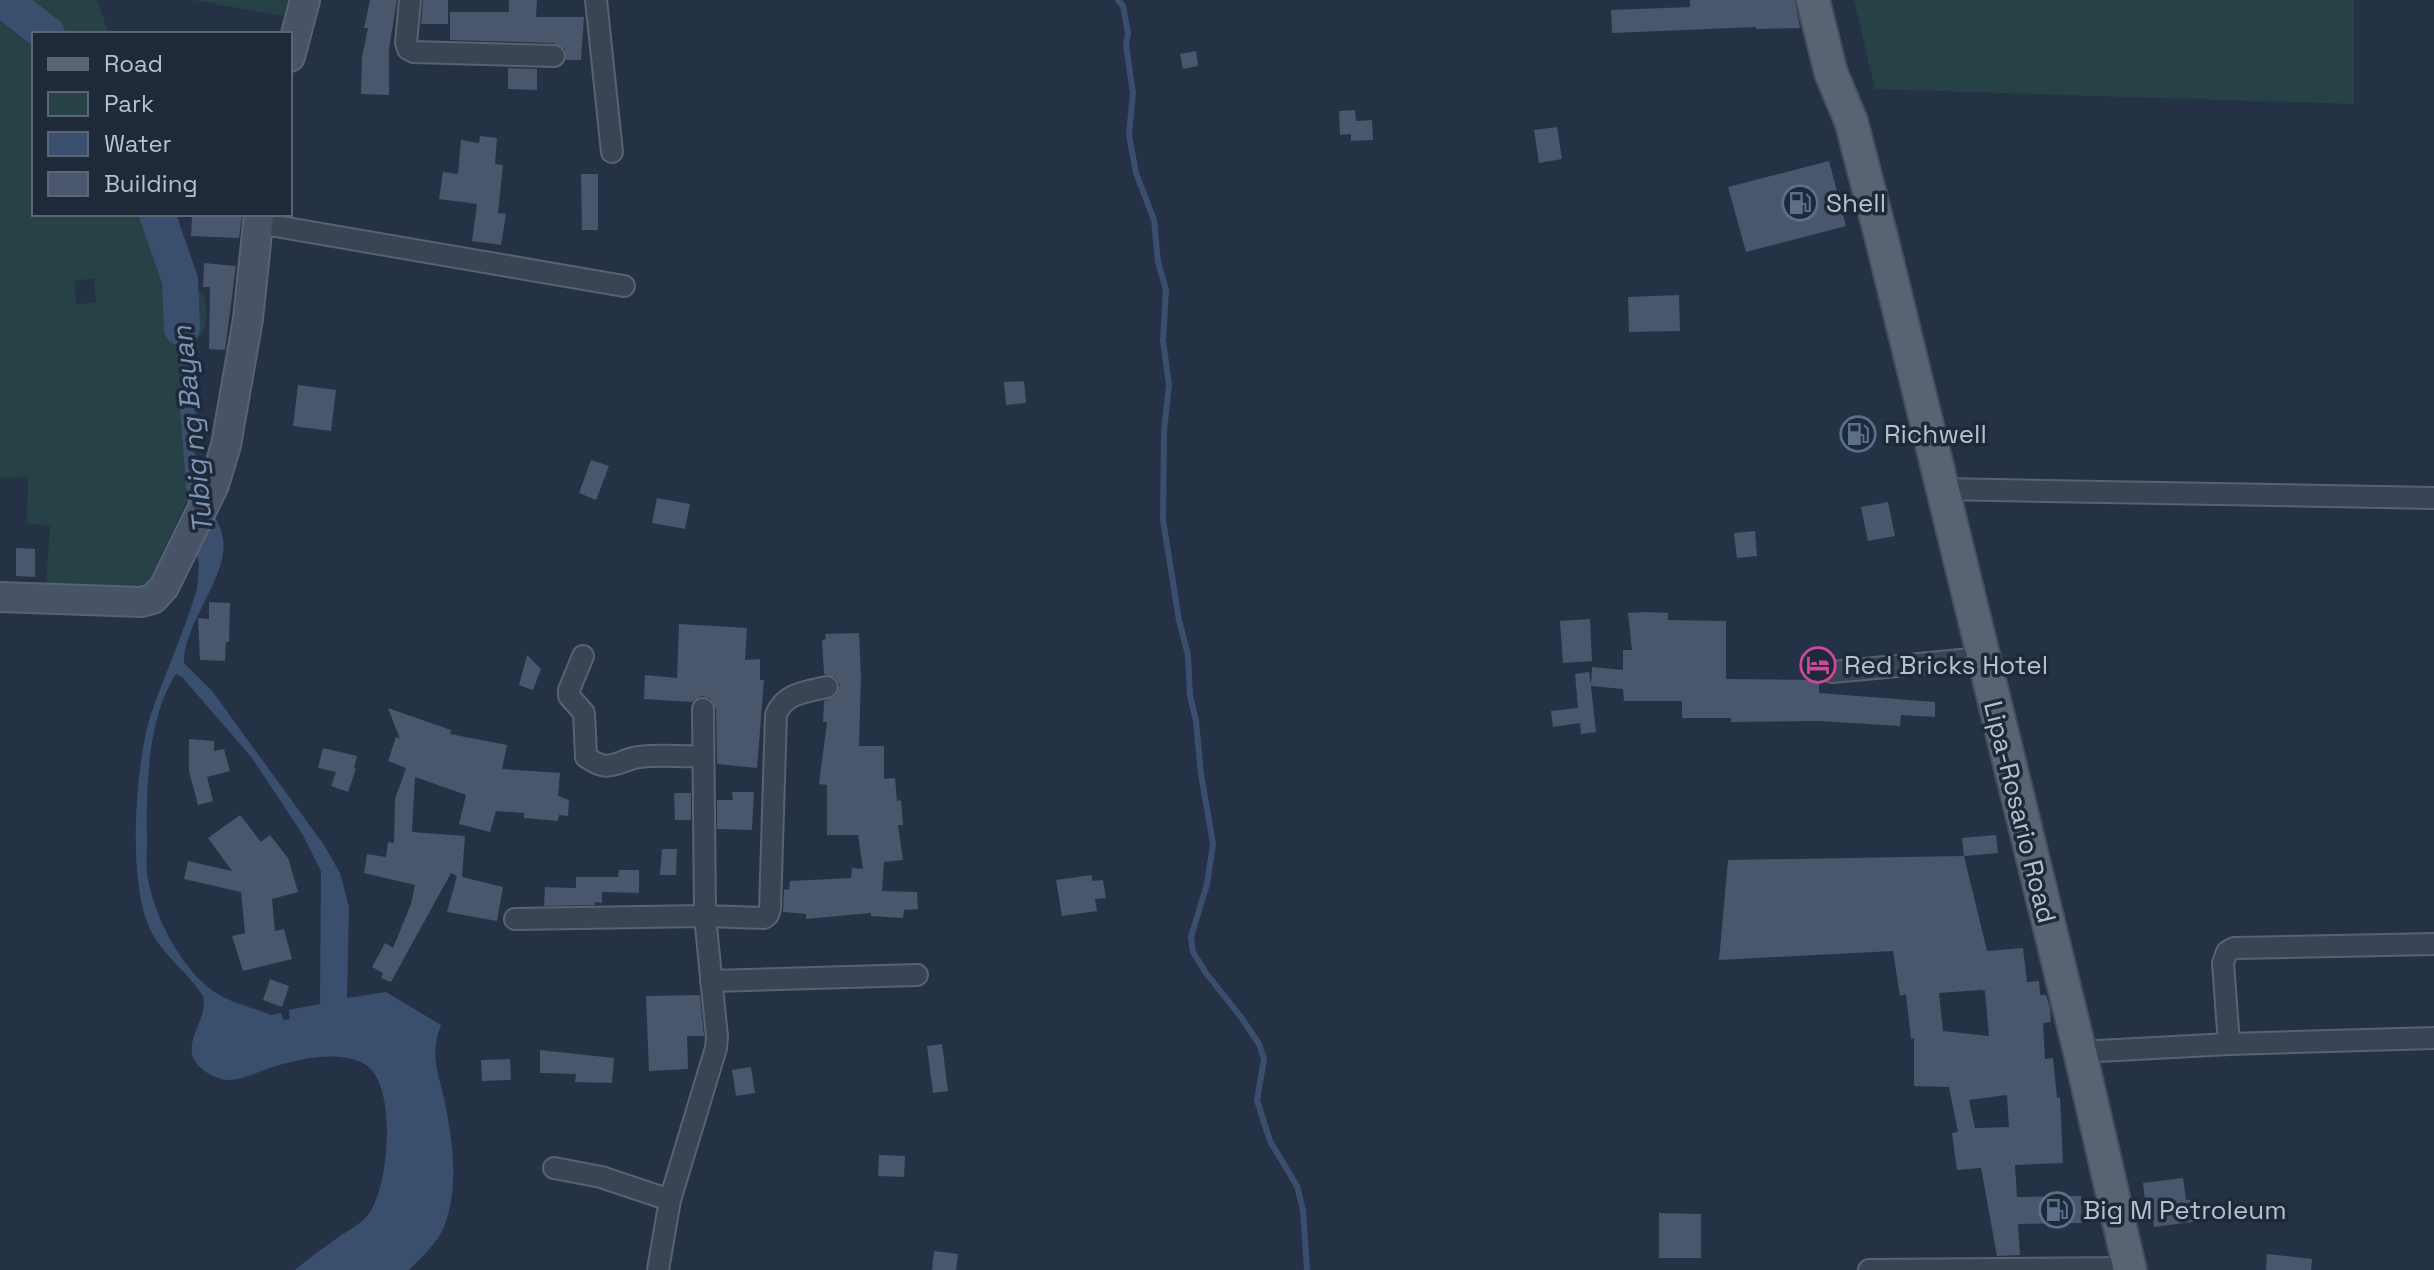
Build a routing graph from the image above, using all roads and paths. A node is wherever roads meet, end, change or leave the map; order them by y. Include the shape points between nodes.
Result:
1 (305, 0) edge
2 (410, 0) edge
3 (596, 0) edge
4 (1813, 0) edge
5 (1834, 0) edge
6 (292, 49) edge
7 (554, 56) dead end
8 (1851, 121) junction
9 (612, 152) dead end
10 (259, 218) edge
11 (624, 286) dead end
12 (1942, 489) junction
13 (2434, 498) edge
14 (0, 597) edge
15 (583, 656) dead end
16 (1983, 658) junction
17 (1832, 672) dead end
18 (827, 687) dead end
19 (703, 709) dead end
20 (703, 756) junction
21 (705, 916) junction
22 (515, 919) dead end
23 (2434, 944) edge
24 (917, 975) dead end
25 (711, 981) junction
26 (2434, 1038) edge
27 (2229, 1044) junction
28 (2080, 1052) junction
29 (554, 1168) dead end
30 (670, 1200) junction
31 (2130, 1269) edge
32 (658, 1270) edge
33 (1869, 1270) edge

1 - 6 street
2 - 7 street via 406,43 414,52
3 - 9 street
4 - 8 main road, Lipa-Rosario Road via 1831,73
5 - 8 main road, Lipa-Rosario Road via 1851,72
8 - 12 main road, Lipa-Rosario Road
10 - 11 street
10 - 14 street via 224,455 159,594 141,602
12 - 13 street
12 - 16 main road, Lipa-Rosario Road
15 - 20 street via 569,696 584,713 586,757 609,765 637,757
16 - 17 street
16 - 28 main road, Lipa-Rosario Road
18 - 21 street via 789,697 776,715 768,915
19 - 20 street
20 - 21 street
21 - 22 street
21 - 25 street
23 - 27 street via 2234,948 2223,963
24 - 25 street
25 - 30 street via 716,1048
26 - 27 street
27 - 28 street
28 - 31 main road, Lipa-Rosario Road
29 - 30 street
30 - 32 street
31 - 33 street

